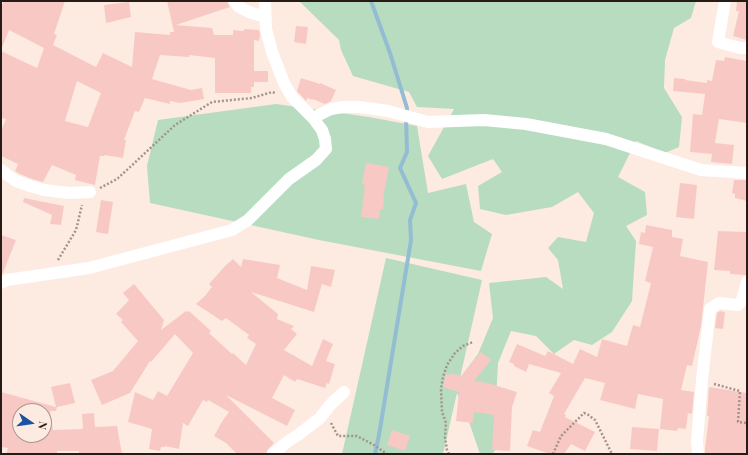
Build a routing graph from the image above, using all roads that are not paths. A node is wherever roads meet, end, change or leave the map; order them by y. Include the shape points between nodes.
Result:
1 (234, 1) edge
2 (265, 1) edge
3 (725, 1) edge
4 (266, 17) junction
5 (747, 48) edge
6 (313, 118) junction
7 (1, 170) edge
8 (747, 173) edge
9 (90, 192) road end
10 (747, 282) edge
11 (1, 283) edge
12 (344, 392) dead end
13 (273, 454) edge
14 (698, 454) edge

1 - 4 street via 249,12
2 - 4 street
3 - 5 street via 718,42
4 - 6 street via 266,29 272,52 284,83 292,97
6 - 8 street via 331,109 359,107 388,111 428,122 484,120 526,124 606,139 701,170
6 - 11 street via 322,130 326,150 289,179 248,220 232,230 90,268
7 - 9 street via 16,181 44,190
10 - 14 street via 738,305 719,303 710,309 702,380
12 - 13 street via 320,418

